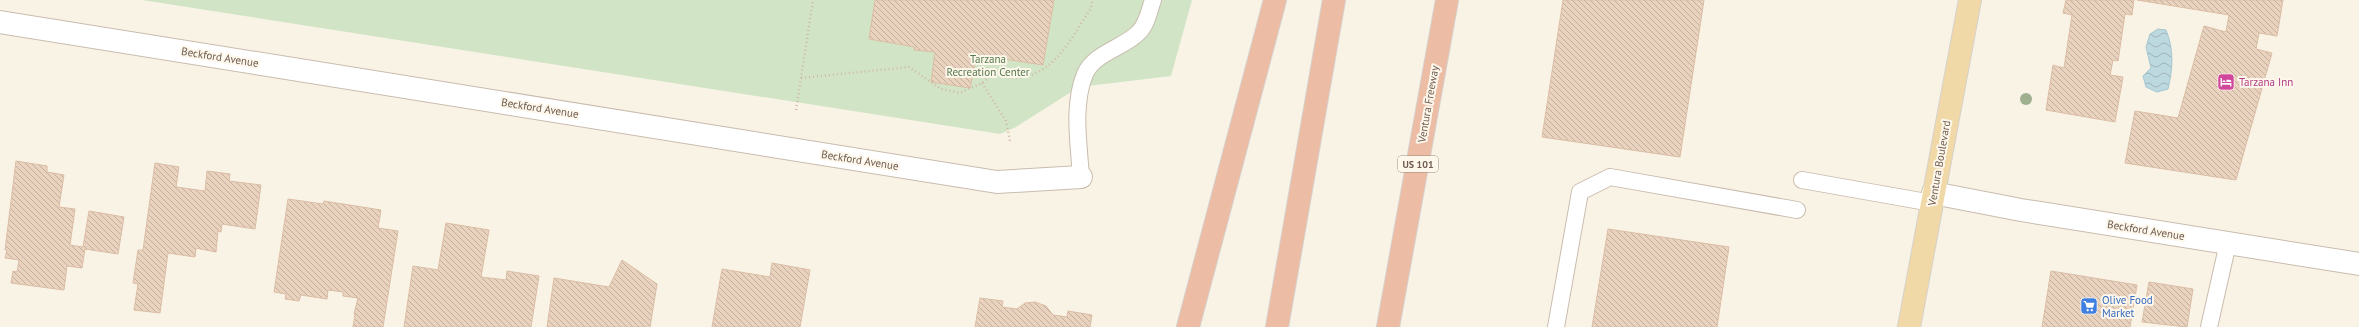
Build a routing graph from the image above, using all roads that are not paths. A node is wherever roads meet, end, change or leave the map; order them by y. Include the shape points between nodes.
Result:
1 (1153, 0) edge
2 (1275, 0) edge
3 (1334, 0) edge
4 (1447, 0) edge
5 (1970, 0) edge
6 (0, 22) edge
7 (1081, 177) joint
8 (1802, 180) dead end
9 (1932, 198) junction
10 (1797, 210) dead end
11 (2228, 243) junction
12 (2359, 264) edge
13 (1188, 327) edge
14 (1277, 327) edge
15 (1388, 327) edge
16 (1556, 327) edge
17 (1909, 327) edge
18 (2209, 327) edge

1 - 7 lane via 1147,21 1138,33 1093,63 1085,74 1078,104
2 - 13 highway
3 - 14 highway
4 - 15 highway, Ventura Freeway / US 101
5 - 9 main road, Ventura Boulevard
6 - 7 street, Beckford Avenue via 997,182
8 - 9 lane
9 - 11 street, Beckford Avenue
9 - 17 main road, Ventura Boulevard
10 - 16 lane via 1610,177 1580,192
11 - 12 street, Beckford Avenue
11 - 18 lane

